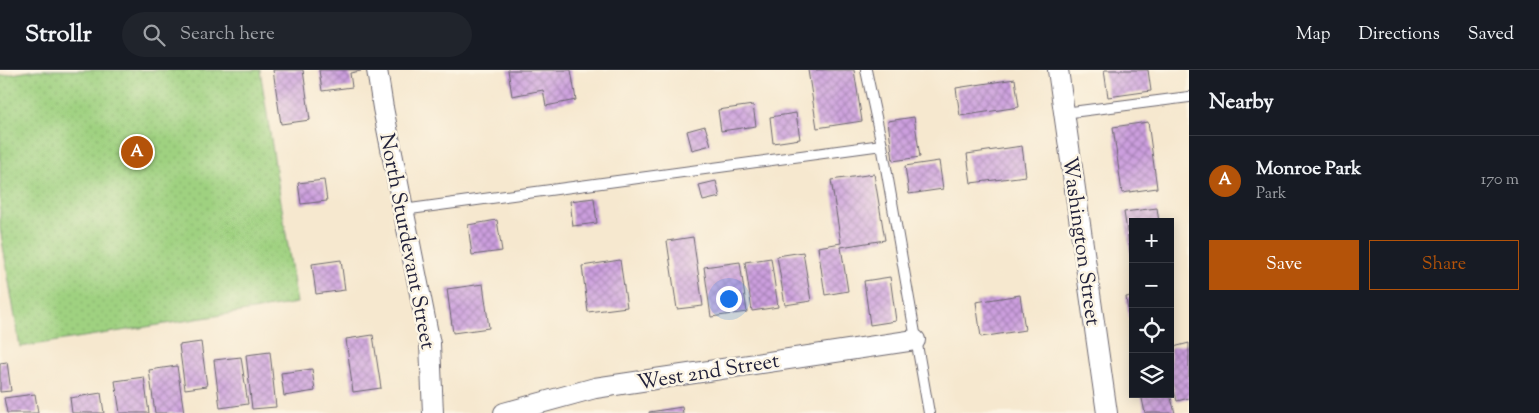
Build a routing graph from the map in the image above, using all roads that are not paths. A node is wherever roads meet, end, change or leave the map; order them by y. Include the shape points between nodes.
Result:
1 (377, 70) edge
2 (866, 70) edge
3 (1058, 70) edge
4 (1189, 96) edge
5 (1064, 112) junction
6 (882, 146) junction
7 (403, 210) junction
8 (915, 340) junction
9 (433, 413) edge
10 (504, 413) edge
11 (929, 413) edge
12 (1107, 413) edge

1 - 7 street, North Sturdevant Street
2 - 6 lane
3 - 5 street, Washington Street
4 - 5 lane
5 - 12 street, Washington Street
6 - 7 lane
6 - 8 lane
7 - 9 street, North Sturdevant Street via 430,344
8 - 10 street, West 2nd Street via 595,388
8 - 11 lane

